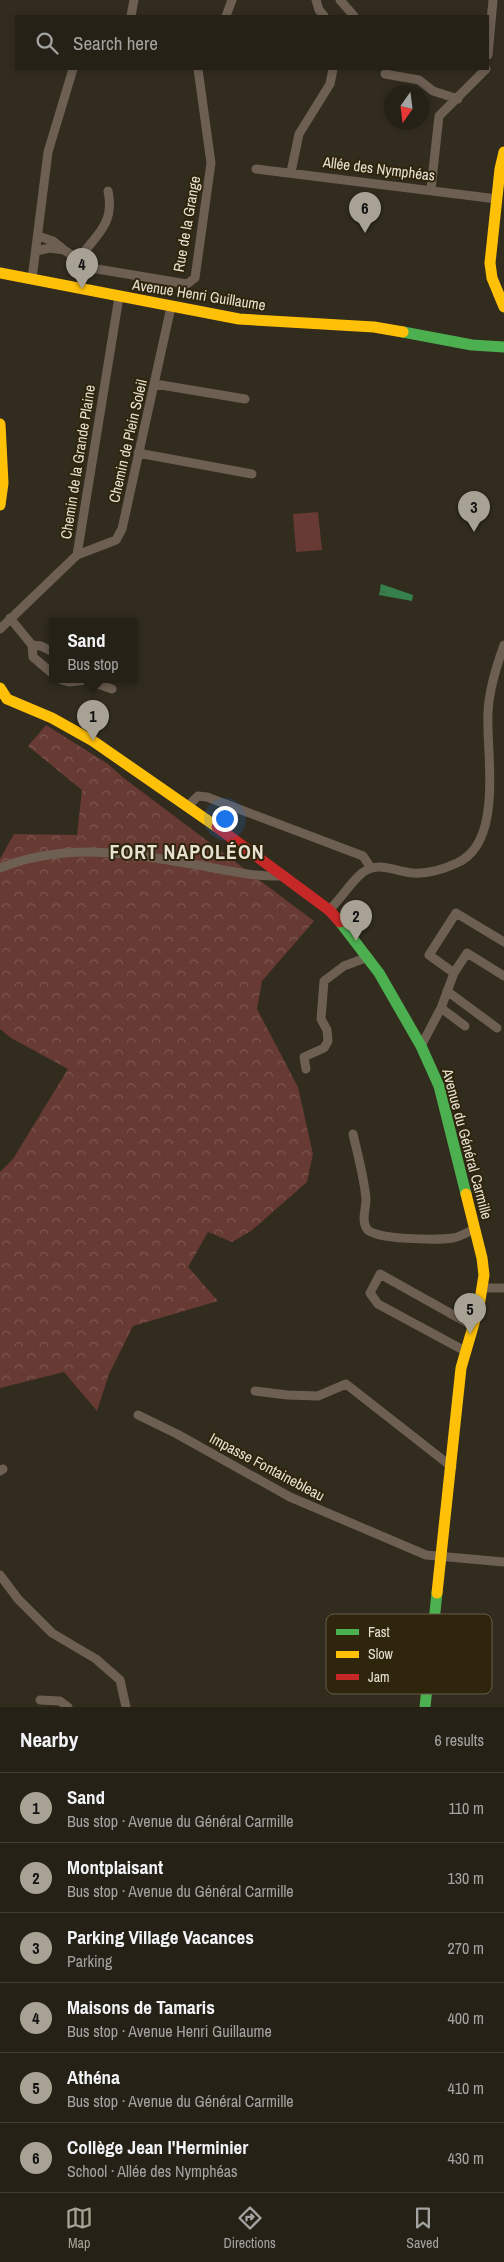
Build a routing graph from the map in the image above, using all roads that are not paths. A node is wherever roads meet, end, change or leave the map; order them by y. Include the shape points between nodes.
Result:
1 (134, 0) edge
2 (232, 0) edge
3 (316, 0) edge
4 (340, 0) edge
5 (493, 0) edge
6 (131, 15) edge
7 (226, 15) edge
8 (323, 15) edge
9 (353, 15) edge
10 (489, 44) edge
11 (73, 70) edge
12 (198, 70) edge
13 (334, 70) edge
14 (485, 70) edge
15 (385, 74) dead end
16 (458, 99) junction
17 (504, 152) edge
18 (256, 168) dead end
19 (291, 172) junction
20 (431, 189) junction
21 (108, 191) dead end
22 (500, 196) edge
23 (495, 225) junction
24 (38, 236) junction
25 (36, 250) junction
26 (64, 250) junction
27 (78, 259) junction
28 (0, 273) edge
29 (32, 279) junction
30 (504, 290) edge
31 (119, 296) junction
32 (171, 307) junction
33 (504, 307) edge
34 (504, 336) edge
35 (484, 346) junction
36 (504, 347) edge
37 (155, 384) junction
38 (245, 399) dead end
39 (0, 424) edge
40 (138, 453) junction
41 (252, 474) dead end
42 (2, 483) edge
43 (0, 505) edge
44 (77, 555) junction
45 (10, 618) junction
46 (0, 629) edge
47 (32, 645) junction
48 (504, 646) edge
49 (49, 650) edge
50 (49, 671) edge
51 (95, 683) edge
52 (0, 688) edge
53 (112, 689) dead end
54 (4, 699) edge
55 (188, 806) junction
56 (0, 868) edge
57 (371, 868) junction
58 (282, 876) junction
59 (329, 910) junction
60 (504, 942) edge
61 (368, 957) junction
62 (454, 973) junction
63 (504, 976) edge
64 (447, 991) junction
65 (441, 1008) junction
66 (465, 1026) dead end
67 (497, 1028) dead end
68 (421, 1046) junction
69 (306, 1069) dead end
70 (353, 1134) dead end
71 (474, 1229) junction
72 (482, 1288) junction
73 (504, 1288) edge
74 (473, 1326) junction
75 (465, 1351) junction
76 (255, 1391) dead end
77 (138, 1415) dead end
78 (452, 1467) junction
79 (442, 1558) junction
80 (504, 1562) edge
81 (0, 1575) edge
82 (436, 1614) edge
83 (427, 1694) edge
84 (40, 1700) dead end
85 (68, 1707) edge
86 (126, 1707) edge
87 (426, 1707) edge

1 - 6 street
2 - 7 street
3 - 8 street
4 - 9 street
5 - 10 street
11 - 24 street via 48,152
12 - 27 street, Rue de la Grange via 211,163 194,278 187,284 153,279 91,268
13 - 19 street via 330,84 299,134
14 - 16 street
15 - 16 street via 419,80 433,91
16 - 20 street via 439,116
17 - 22 street
18 - 19 street, Allée des Nymphéas
19 - 20 street, Allée des Nymphéas
20 - 22 street, Allée des Nymphéas
21 - 27 street via 108,220
22 - 23 street
23 - 30 street via 495,263
23 - 33 street via 490,264
24 - 25 street
24 - 26 street, Rue de la Grange via 53,241
25 - 26 street
25 - 29 street
26 - 27 street, Rue de la Grange
28 - 29 street, Avenue Henri Guillaume
29 - 31 street, Avenue Henri Guillaume
31 - 32 street, Avenue Henri Guillaume
31 - 44 street, Chemin de la Grande Plaine
32 - 35 street, Avenue Henri Guillaume via 255,321 384,329
32 - 37 street, Chemin de Plein Soleil
34 - 35 street
35 - 36 street, Avenue Henri Guillaume
37 - 38 street
37 - 40 street, Chemin de Plein Soleil
39 - 42 street
40 - 41 street
40 - 44 street, Chemin de Plein Soleil via 122,529 116,540
42 - 43 street
44 - 45 street, Chemin de la Grande Plaine
45 - 46 street, Chemin de la Grande Plaine
45 - 47 street
47 - 49 street
47 - 50 street via 33,657
48 - 57 street via 496,665 488,710 489,810 486,831 479,845 460,862 424,873 382,866
51 - 53 street
52 - 54 street
54 - 55 street, Avenue du Général Carmille via 52,718 92,741
55 - 57 street via 198,796 207,797 363,856
55 - 58 street, Avenue du Général Carmille
56 - 58 street via 25,858 88,851 161,859 261,876
57 - 59 street
58 - 59 street, Avenue du Général Carmille
59 - 61 street, Avenue du Général Carmille
60 - 62 street via 456,913 429,955
61 - 68 street, Avenue du Général Carmille
61 - 69 street via 344,966 324,980 321,1019 328,1030 328,1040 324,1048 304,1057
62 - 63 street via 467,952
62 - 64 street
64 - 65 street
64 - 67 street
65 - 66 street
65 - 68 street
68 - 71 street, Avenue du Général Carmille via 439,1086
70 - 71 street via 366,1200 364,1222 368,1230 374,1234 408,1238 454,1238
71 - 72 street, Avenue du Général Carmille via 483,1266
72 - 73 street
72 - 74 street, Avenue du Général Carmille
74 - 75 street, Avenue du Général Carmille
74 - 75 street via 380,1274 370,1293 378,1304
75 - 78 street, Avenue du Général Carmille
76 - 78 street via 318,1396 346,1384
77 - 79 street, Impasse Fontainebleau via 290,1497 426,1555
78 - 79 street, Avenue du Général Carmille
79 - 80 street, Impasse Fontainebleau
79 - 82 street, Avenue du Général Carmille
81 - 86 street via 18,1599 52,1633 96,1659 120,1680
83 - 87 street, Avenue du Général Carmille
84 - 85 street via 60,1701

